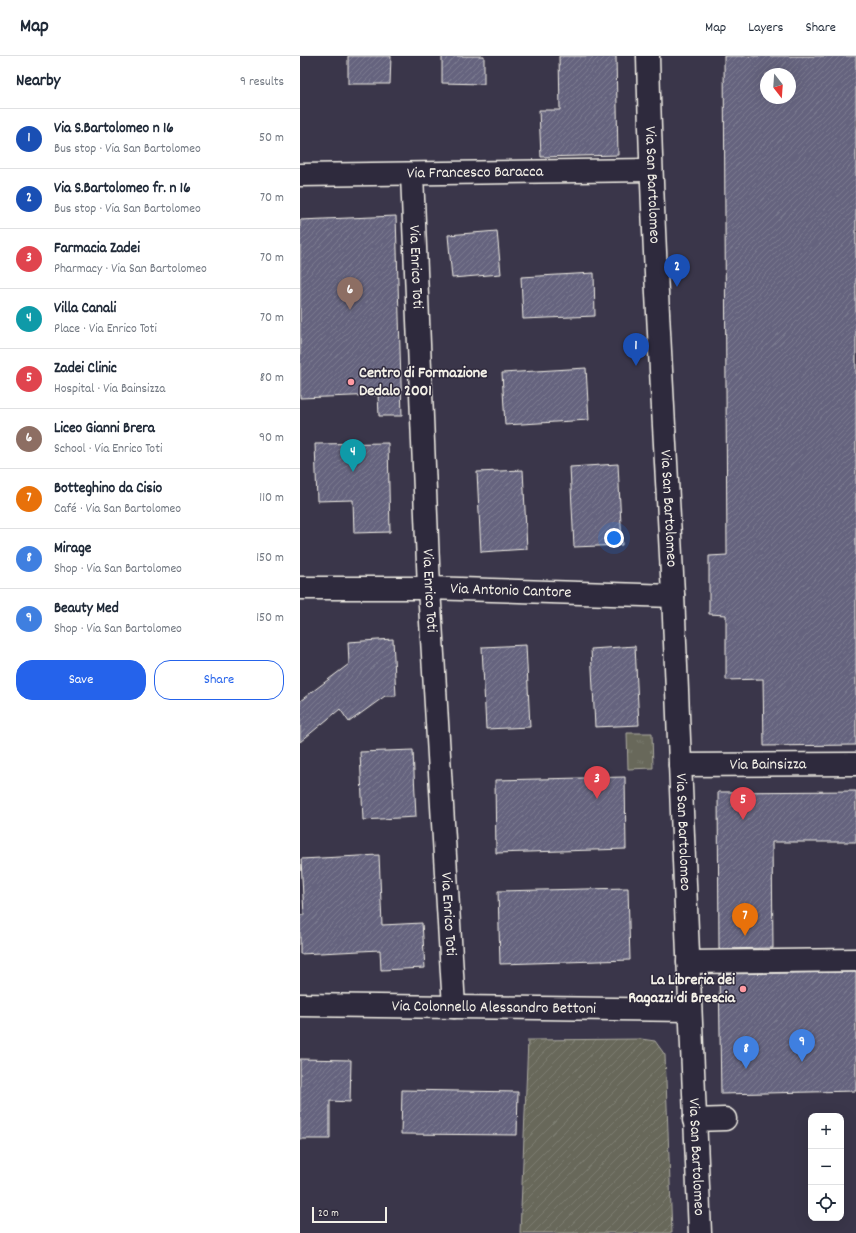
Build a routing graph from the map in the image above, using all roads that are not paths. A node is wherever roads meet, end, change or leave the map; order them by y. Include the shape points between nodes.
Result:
1 (648, 56) edge
2 (650, 170) junction
3 (412, 174) junction
4 (300, 175) edge
5 (300, 588) edge
6 (429, 588) junction
7 (673, 596) junction
8 (856, 764) edge
9 (680, 765) junction
10 (856, 960) edge
11 (688, 962) junction
12 (300, 1005) edge
13 (454, 1007) junction
14 (689, 1010) junction
15 (725, 1119) dead end
16 (694, 1120) junction
17 (700, 1233) edge

1 - 2 street, Via San Bartolomeo
2 - 3 street, Via Francesco Baracca
2 - 7 street, Via San Bartolomeo
3 - 4 street, Via Francesco Baracca
3 - 6 street, Via Enrico Toti
5 - 6 street, Via Antonio Cantore
6 - 7 street, Via Antonio Cantore
6 - 13 street, Via Enrico Toti
7 - 9 street, Via San Bartolomeo
8 - 9 street, Via Bainsizza
9 - 11 street, Via San Bartolomeo
10 - 11 street via 818,956
11 - 14 street, Via San Bartolomeo
12 - 13 street, Via Colonnello Alessandro Bettoni
13 - 14 street, Via Colonnello Alessandro Bettoni
14 - 16 street, Via San Bartolomeo
15 - 16 street
16 - 17 street, Via San Bartolomeo

